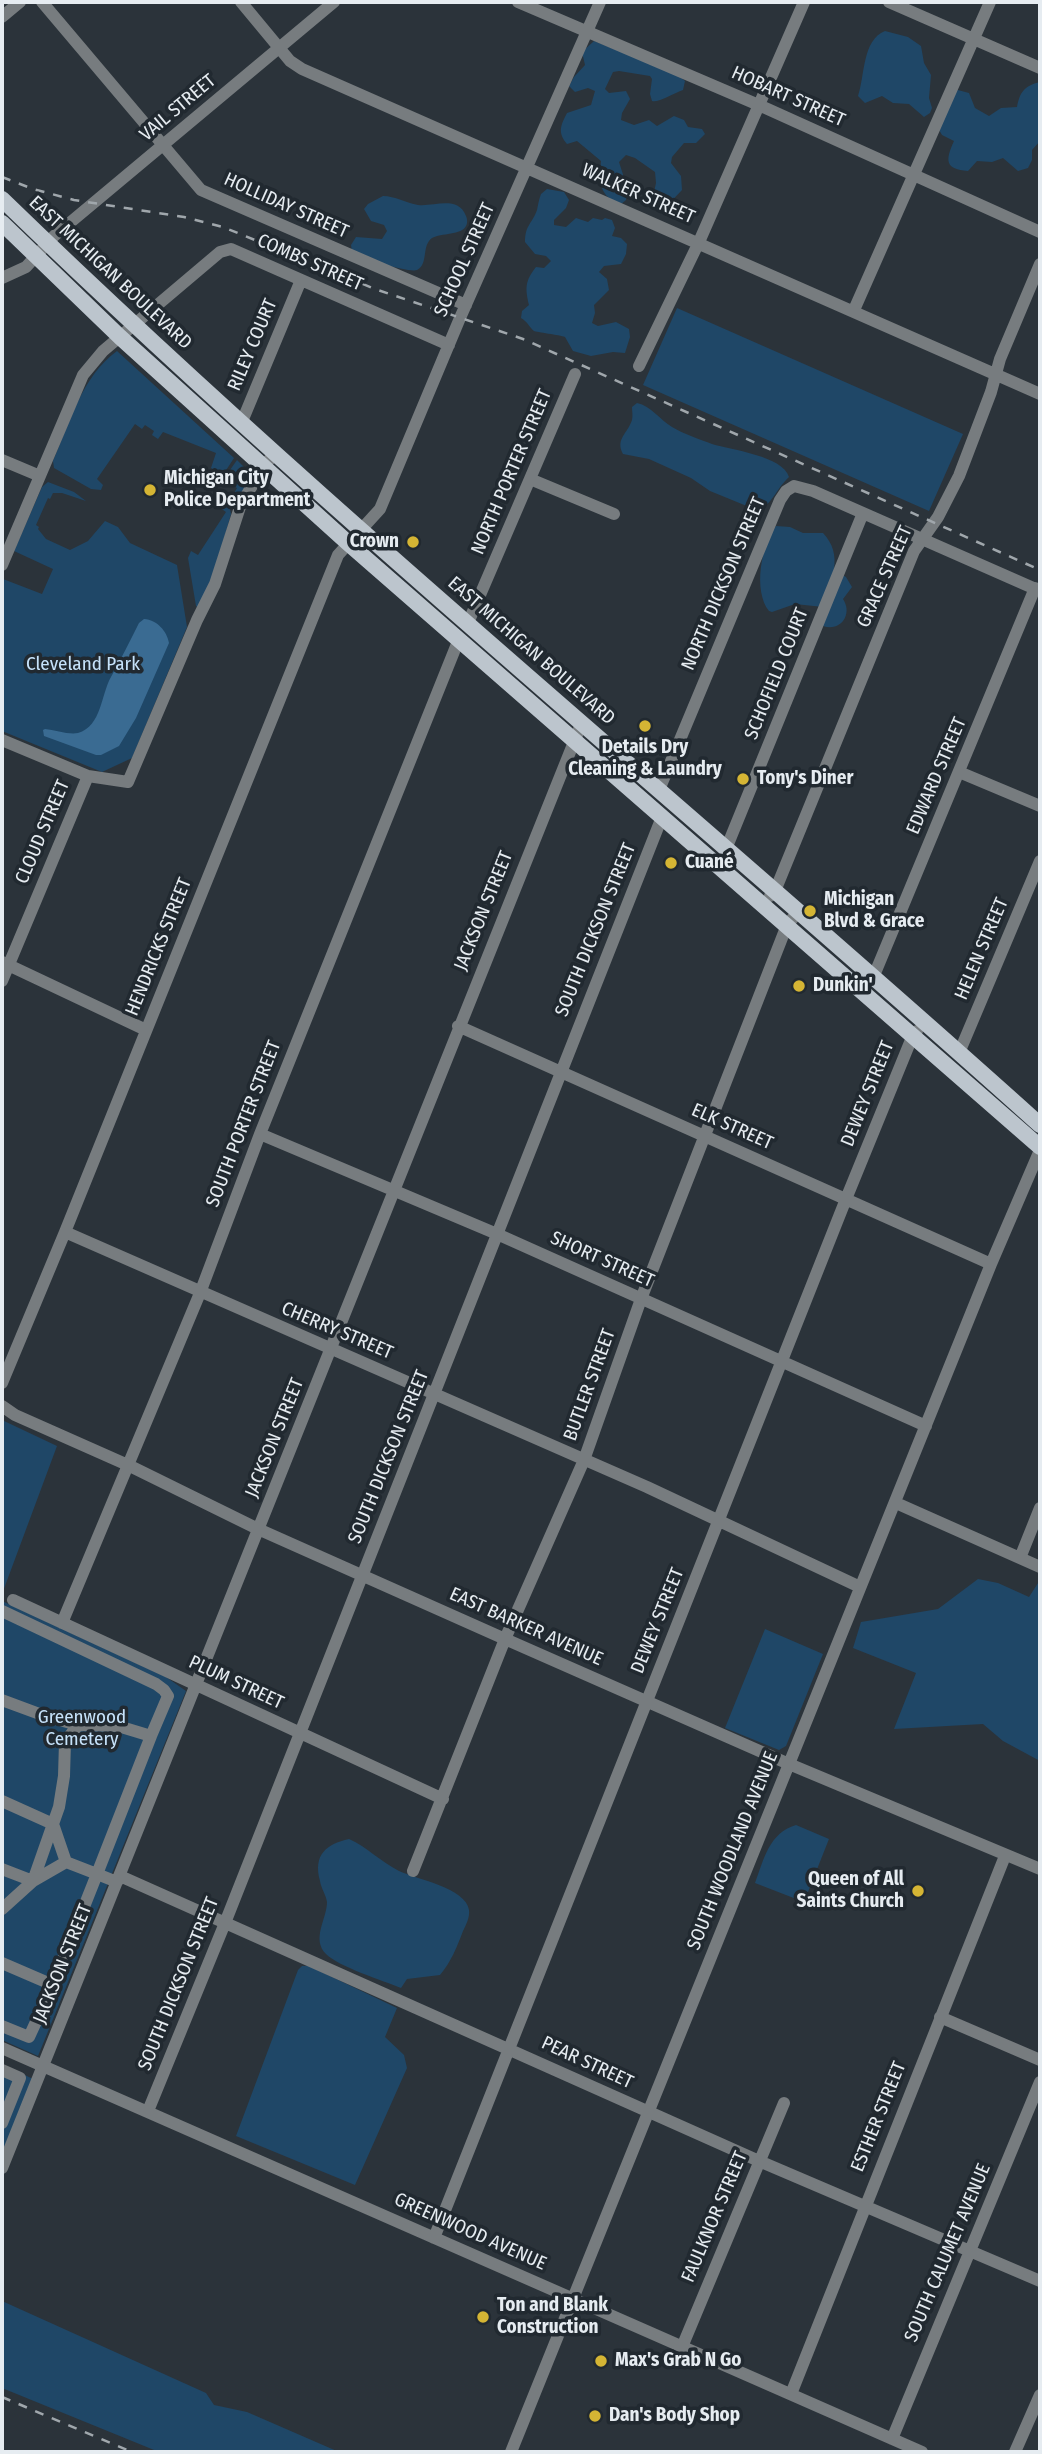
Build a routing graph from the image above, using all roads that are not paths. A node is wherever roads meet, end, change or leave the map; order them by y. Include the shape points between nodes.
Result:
1 (20, 2) edge
2 (42, 2) edge
3 (241, 2) edge
4 (334, 2) edge
5 (518, 2) edge
6 (600, 2) edge
7 (804, 2) edge
8 (889, 2) edge
9 (990, 2) edge
10 (2, 17) edge
11 (587, 30) junction
12 (974, 38) junction
13 (280, 47) junction
14 (1040, 68) edge
15 (761, 106) junction
16 (163, 147) junction
17 (527, 166) junction
18 (913, 174) junction
19 (2, 200) edge
20 (2, 223) edge
21 (1040, 232) edge
22 (699, 242) junction
23 (42, 250) junction
24 (1040, 264) edge
25 (2, 278) edge
26 (301, 280) junction
27 (466, 305) junction
28 (854, 310) junction
29 (134, 326) junction
30 (120, 337) junction
31 (449, 345) junction
32 (639, 366) dead end
33 (575, 374) dead end
34 (995, 374) junction
35 (1040, 394) edge
36 (241, 424) junction
37 (2, 460) edge
38 (269, 460) junction
39 (40, 476) junction
40 (530, 479) junction
41 (863, 513) junction
42 (614, 514) dead end
43 (360, 530) junction
44 (921, 539) junction
45 (348, 543) junction
46 (2, 565) edge
47 (1038, 590) edge
48 (468, 623) junction
49 (459, 639) junction
50 (582, 722) junction
51 (575, 739) junction
52 (2, 740) edge
53 (960, 772) junction
54 (88, 776) junction
55 (659, 790) junction
56 (1040, 806) edge
57 (662, 817) junction
58 (726, 849) junction
59 (1040, 861) edge
60 (775, 891) junction
61 (763, 904) junction
62 (798, 912) junction
63 (787, 925) junction
64 (5, 964) edge
65 (873, 978) junction
66 (2, 981) edge
67 (925, 1023) junction
68 (458, 1026) junction
69 (146, 1030) junction
70 (913, 1035) junction
71 (959, 1053) junction
72 (561, 1072) junction
73 (1040, 1125) edge
74 (260, 1134) junction
75 (705, 1136) junction
76 (1040, 1148) edge
77 (393, 1190) junction
78 (846, 1199) junction
79 (65, 1233) junction
80 (497, 1234) junction
81 (991, 1264) junction
82 (200, 1293) junction
83 (641, 1299) junction
84 (331, 1350) junction
85 (783, 1360) junction
86 (2, 1383) edge
87 (435, 1394) junction
88 (2, 1406) edge
89 (926, 1426) junction
90 (584, 1460) junction
91 (130, 1466) junction
92 (896, 1503) junction
93 (1040, 1508) edge
94 (719, 1522) junction
95 (258, 1528) junction
96 (1020, 1558) junction
97 (1040, 1567) edge
98 (363, 1575) junction
99 (860, 1587) junction
100 (13, 1600) dead end
101 (2, 1611) edge
102 (62, 1623) junction
103 (505, 1639) junction
104 (195, 1685) junction
105 (2, 1700) edge
106 (647, 1701) junction
107 (46, 1716) junction
108 (78, 1725) junction
109 (299, 1732) junction
110 (151, 1736) junction
111 (65, 1742) junction
112 (789, 1765) junction
113 (443, 1799) junction
114 (2, 1801) edge
115 (53, 1824) junction
116 (1005, 1856) junction
117 (66, 1862) junction
118 (2, 1869) edge
119 (1040, 1869) edge
120 (414, 1871) dead end
121 (97, 1874) junction
122 (118, 1879) junction
123 (33, 1881) junction
124 (2, 1909) edge
125 (225, 1923) junction
126 (2, 1963) edge
127 (53, 1985) junction
128 (940, 2017) junction
129 (2, 2026) edge
130 (2, 2048) edge
131 (508, 2048) junction
132 (1040, 2060) edge
133 (43, 2067) junction
134 (2, 2070) edge
135 (1040, 2082) edge
136 (784, 2103) dead end
137 (148, 2111) junction
138 (648, 2112) junction
139 (2, 2123) edge
140 (759, 2161) junction
141 (2, 2168) edge
142 (864, 2205) junction
143 (434, 2238) junction
144 (970, 2251) junction
145 (1040, 2281) edge
146 (573, 2299) junction
147 (682, 2347) junction
148 (791, 2394) junction
149 (1040, 2395) edge
150 (892, 2439) junction
151 (511, 2452) edge
152 (922, 2452) edge
153 (1016, 2452) edge

1 - 10 street
2 - 16 street, HOLLIDAY STREET
3 - 13 street, WALKER STREET
4 - 13 street, VAIL STREET
5 - 11 street, HOBART STREET
6 - 11 street, SCHOOL STREET
7 - 15 street
8 - 12 street
9 - 12 street
11 - 15 street, HOBART STREET
11 - 17 street, SCHOOL STREET
12 - 14 street
12 - 18 street
13 - 16 street, VAIL STREET
13 - 17 street, WALKER STREET via 302,69
15 - 18 street, HOBART STREET
15 - 22 street
16 - 23 street, VAIL STREET
16 - 27 street, HOLLIDAY STREET via 201,190
17 - 22 street, WALKER STREET
17 - 27 street, SCHOOL STREET
18 - 21 street, HOBART STREET
18 - 28 street
19 - 23 main road, EAST MICHIGAN BOULEVARD
20 - 23 main road, EAST MICHIGAN BOULEVARD
22 - 28 street, WALKER STREET
22 - 32 street
23 - 25 street, VAIL STREET via 26,268
23 - 29 main road, EAST MICHIGAN BOULEVARD
23 - 30 main road, EAST MICHIGAN BOULEVARD
24 - 34 street, GRACE STREET
26 - 29 street, COMBS STREET via 225,250
26 - 31 street, COMBS STREET
26 - 36 street, RILEY COURT
27 - 31 street, SCHOOL STREET
28 - 34 street, WALKER STREET
29 - 30 street
29 - 36 main road, EAST MICHIGAN BOULEVARD
30 - 38 main road, EAST MICHIGAN BOULEVARD
30 - 39 street via 83,375
31 - 43 street, SCHOOL STREET via 380,509
33 - 40 street, NORTH PORTER STREET
34 - 35 street, WALKER STREET
34 - 44 street, GRACE STREET via 959,477
36 - 38 main road, EAST MICHIGAN BOULEVARD
37 - 39 street
38 - 43 main road, EAST MICHIGAN BOULEVARD
38 - 45 main road, EAST MICHIGAN BOULEVARD
38 - 54 street via 240,507 215,584 128,782
39 - 46 street
40 - 42 street
40 - 48 street, NORTH PORTER STREET
41 - 44 street, NORTH DICKSON STREET
41 - 55 street, NORTH DICKSON STREET via 803,487 794,486 779,500
41 - 58 street, SCHOFIELD COURT
43 - 45 street, HENDRICKS STREET
43 - 48 main road, EAST MICHIGAN BOULEVARD
44 - 47 street
44 - 60 street, GRACE STREET
45 - 49 main road, EAST MICHIGAN BOULEVARD
45 - 69 street, HENDRICKS STREET via 338,555
47 - 53 street, EDWARD STREET
48 - 50 main road, EAST MICHIGAN BOULEVARD
49 - 51 main road, EAST MICHIGAN BOULEVARD
49 - 74 street, SOUTH PORTER STREET
50 - 51 street, JACKSON STREET
50 - 55 main road, EAST MICHIGAN BOULEVARD
51 - 57 main road, EAST MICHIGAN BOULEVARD
51 - 68 street, JACKSON STREET
52 - 54 street
53 - 56 street
53 - 65 street, EDWARD STREET
54 - 64 street, CLOUD STREET
55 - 58 main road, EAST MICHIGAN BOULEVARD
57 - 61 main road, EAST MICHIGAN BOULEVARD
57 - 72 street, SOUTH DICKSON STREET
58 - 60 main road, EAST MICHIGAN BOULEVARD
59 - 71 street, HELEN STREET
60 - 61 street, GRACE STREET
60 - 62 main road, EAST MICHIGAN BOULEVARD
61 - 63 main road, EAST MICHIGAN BOULEVARD
62 - 63 street, BUTLER STREET
62 - 65 main road, EAST MICHIGAN BOULEVARD
63 - 70 main road, EAST MICHIGAN BOULEVARD
63 - 75 street, BUTLER STREET
64 - 66 street, CLOUD STREET
64 - 69 street
65 - 67 main road, EAST MICHIGAN BOULEVARD
67 - 70 street, DEWEY STREET
67 - 71 main road, EAST MICHIGAN BOULEVARD
68 - 72 street, ELK STREET
68 - 77 street, JACKSON STREET
69 - 79 street, HENDRICKS STREET
70 - 76 main road, EAST MICHIGAN BOULEVARD
70 - 78 street, DEWEY STREET
71 - 73 main road, EAST MICHIGAN BOULEVARD
72 - 75 street, ELK STREET
72 - 80 street, SOUTH DICKSON STREET
74 - 77 street, SHORT STREET
74 - 82 street, SOUTH PORTER STREET
75 - 78 street, ELK STREET
75 - 83 street, BUTLER STREET
76 - 81 street, SOUTH WOODLAND AVENUE
77 - 80 street, SHORT STREET
77 - 84 street, JACKSON STREET
78 - 81 street, ELK STREET
78 - 85 street, DEWEY STREET
79 - 82 street, CHERRY STREET
79 - 86 street, HENDRICKS STREET
80 - 83 street, SHORT STREET
80 - 87 street, SOUTH DICKSON STREET
81 - 89 street, SOUTH WOODLAND AVENUE
82 - 84 street, CHERRY STREET
82 - 91 street, SOUTH PORTER STREET
83 - 85 street, SHORT STREET
83 - 90 street, BUTLER STREET
84 - 87 street, CHERRY STREET
84 - 95 street, JACKSON STREET
85 - 89 street, SHORT STREET
85 - 94 street, DEWEY STREET
87 - 90 street, CHERRY STREET
87 - 98 street, SOUTH DICKSON STREET
88 - 91 street, EAST BARKER AVENUE
89 - 92 street, SOUTH WOODLAND AVENUE
90 - 94 street, CHERRY STREET
90 - 103 street, BUTLER STREET
91 - 95 street, EAST BARKER AVENUE
91 - 102 street, SOUTH PORTER STREET
92 - 96 street
92 - 99 street, SOUTH WOODLAND AVENUE
93 - 96 street
94 - 99 street, CHERRY STREET
94 - 106 street, DEWEY STREET
95 - 98 street, EAST BARKER AVENUE
95 - 104 street, JACKSON STREET
96 - 97 street
98 - 103 street, EAST BARKER AVENUE
98 - 109 street, SOUTH DICKSON STREET
99 - 112 street, SOUTH WOODLAND AVENUE
100 - 102 street, PLUM STREET
101 - 110 street via 164,1690 168,1696
102 - 104 street, PLUM STREET
103 - 106 street, EAST BARKER AVENUE
103 - 113 street, BUTLER STREET
104 - 109 street, PLUM STREET
104 - 122 street, JACKSON STREET
105 - 107 street
106 - 112 street, EAST BARKER AVENUE
106 - 131 street, DEWEY STREET
107 - 108 street
107 - 111 street
108 - 110 street via 118,1726
108 - 111 street
109 - 113 street, PLUM STREET
109 - 125 street, SOUTH DICKSON STREET
110 - 121 street
111 - 115 street via 60,1807
112 - 116 street, EAST BARKER AVENUE
112 - 138 street, SOUTH WOODLAND AVENUE
113 - 120 street, BUTLER STREET
114 - 115 street
115 - 117 street
115 - 123 street
116 - 119 street, EAST BARKER AVENUE
116 - 128 street, ESTHER STREET
117 - 121 street, PEAR STREET
117 - 123 street
118 - 123 street
121 - 122 street, PEAR STREET
121 - 127 street
122 - 125 street, PEAR STREET
122 - 133 street, JACKSON STREET
123 - 124 street
125 - 131 street, PEAR STREET
125 - 137 street, SOUTH DICKSON STREET
126 - 127 street
127 - 129 street via 29,2038
128 - 132 street
128 - 142 street, ESTHER STREET
130 - 133 street, GREENWOOD AVENUE
131 - 138 street, PEAR STREET
131 - 143 street, DEWEY STREET
133 - 137 street, GREENWOOD AVENUE
133 - 141 street, JACKSON STREET
134 - 139 street via 20,2078
135 - 144 street, SOUTH CALUMET AVENUE
136 - 140 street, FAULKNOR STREET
137 - 143 street, GREENWOOD AVENUE
138 - 140 street, PEAR STREET
138 - 146 street, SOUTH WOODLAND AVENUE
140 - 142 street, PEAR STREET
140 - 147 street, FAULKNOR STREET
142 - 144 street, PEAR STREET
142 - 148 street, ESTHER STREET
143 - 146 street, GREENWOOD AVENUE
144 - 145 street, PEAR STREET
144 - 150 street, SOUTH CALUMET AVENUE
146 - 147 street, GREENWOOD AVENUE
146 - 151 street, SOUTH WOODLAND AVENUE
147 - 148 street, GREENWOOD AVENUE
148 - 150 street, GREENWOOD AVENUE
149 - 153 street
150 - 152 street, GREENWOOD AVENUE

